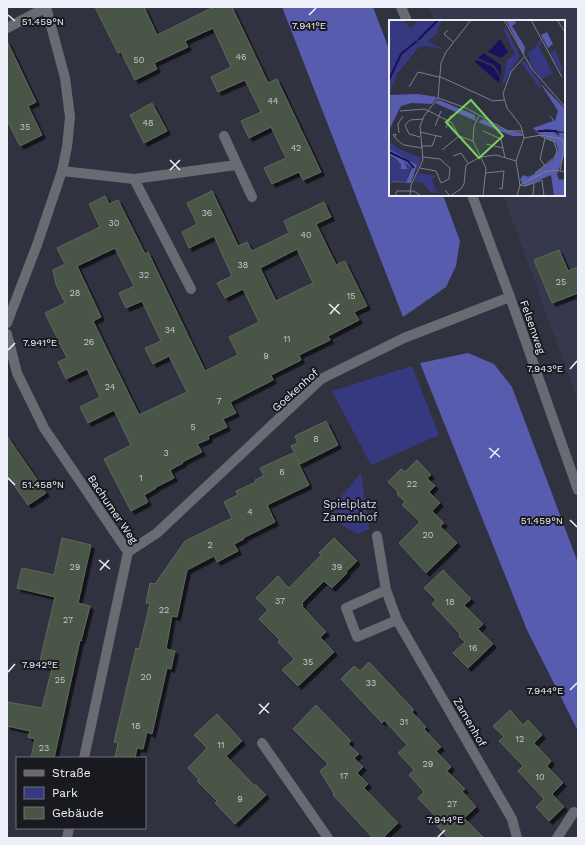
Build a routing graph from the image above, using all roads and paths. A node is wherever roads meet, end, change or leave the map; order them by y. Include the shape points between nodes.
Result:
1 (47, 7) edge
2 (401, 7) edge
3 (407, 20) edge
4 (7, 28) edge
5 (224, 136) dead end
6 (236, 165) junction
7 (62, 171) junction
8 (134, 179) junction
9 (472, 196) edge
10 (252, 197) dead end
11 (191, 289) dead end
12 (510, 297) junction
13 (7, 323) edge
14 (7, 334) edge
15 (578, 490) edge
16 (377, 536) dead end
17 (128, 552) junction
18 (386, 590) junction
19 (398, 620) junction
20 (262, 743) dead end
21 (84, 757) edge
22 (574, 812) dead end
23 (328, 838) edge
24 (517, 838) edge
25 (557, 838) edge

1 - 4 street
1 - 7 street via 65,78 70,117
2 - 3 street
5 - 6 street
6 - 8 street
6 - 10 street
7 - 8 street
7 - 13 street
8 - 11 street
9 - 12 street, Felsenweg
12 - 15 street, Felsenweg
12 - 17 street, Goekenhof via 404,338 321,379 157,533
14 - 17 street, Bachumer Weg via 17,373 44,428
16 - 18 street, Zamenhof
17 - 21 street, Bachumer Weg
18 - 19 street, Zamenhof
18 - 19 street via 346,608 357,637
19 - 24 street, Zamenhof via 512,819
20 - 23 street
22 - 25 street

